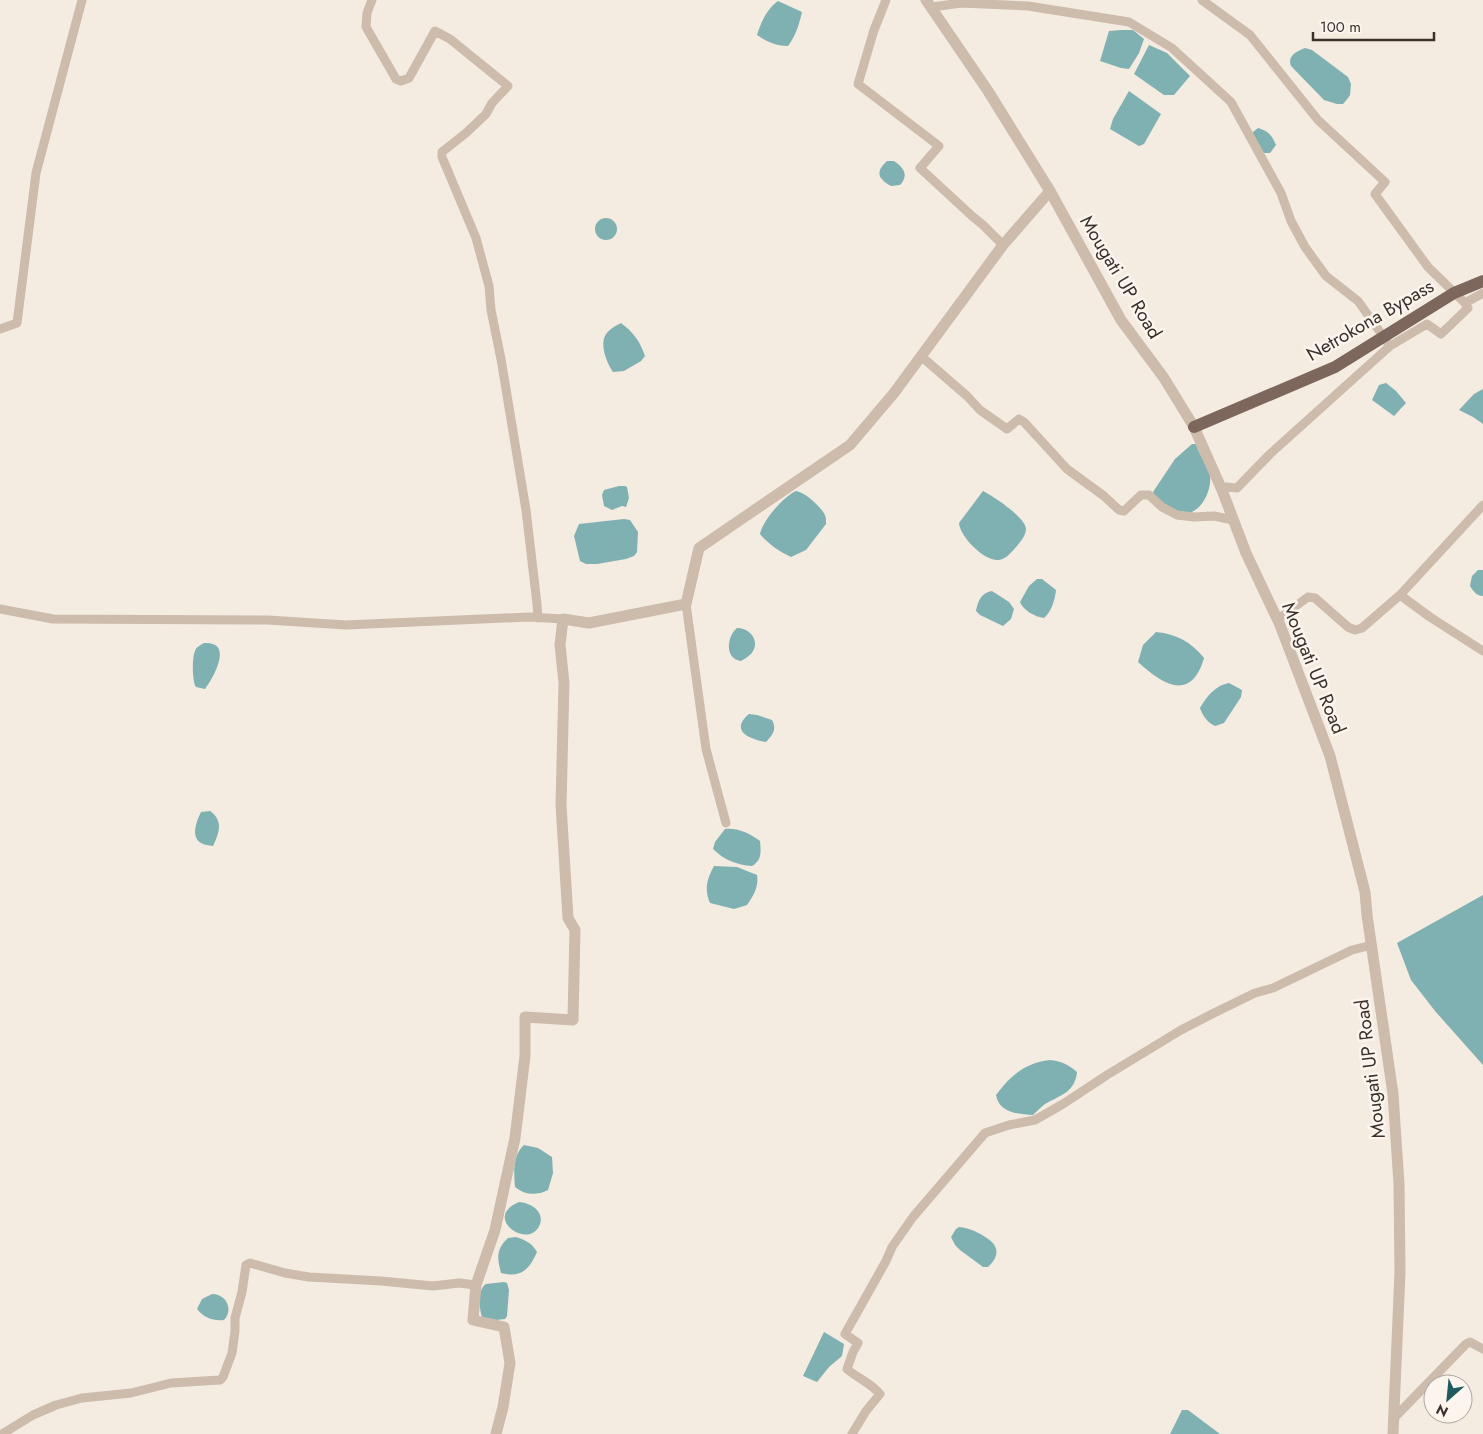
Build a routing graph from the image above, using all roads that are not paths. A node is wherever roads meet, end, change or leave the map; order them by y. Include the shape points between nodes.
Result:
1 (82, 0) edge
2 (372, 0) edge
3 (886, 0) edge
4 (1202, 0) edge
5 (929, 3) edge
6 (1029, 3) edge
7 (1050, 191) junction
8 (1004, 245) junction
9 (1483, 281) edge
10 (1454, 293) junction
11 (1483, 293) edge
12 (1465, 303) junction
13 (0, 329) edge
14 (1387, 341) junction
15 (922, 357) junction
16 (1194, 427) junction
17 (1222, 490) junction
18 (1483, 505) edge
19 (1233, 520) junction
20 (1400, 595) junction
21 (686, 604) junction
22 (0, 609) edge
23 (538, 618) junction
24 (563, 620) junction
25 (1277, 620) junction
26 (1483, 651) edge
27 (726, 823) dead end
28 (1372, 946) junction
29 (476, 1285) junction
30 (1483, 1349) edge
31 (1394, 1418) junction
32 (1, 1434) edge
33 (496, 1434) edge
34 (852, 1434) edge
35 (1393, 1434) edge

1 - 13 street via 36,173 17,323
2 - 23 street via 366,27 396,79 409,78 435,31 450,39 508,86 486,114 442,152 442,157 476,238 489,286 526,510
3 - 8 street via 858,84 939,146 920,168
4 - 10 street via 1250,35 1318,120 1385,182 1375,194 1428,267
5 - 6 street
5 - 7 street, Mougati UP Road
6 - 14 street via 1128,22 1172,48 1231,102 1281,193 1305,247 1326,276 1358,301
7 - 8 street
7 - 16 street, Mougati UP Road via 1122,320
8 - 15 street
9 - 10 main road, Netrokona Bypass
10 - 12 street
10 - 14 main road, Netrokona Bypass
11 - 12 street
12 - 14 street via 1468,308 1441,334 1428,324
14 - 16 main road, Netrokona Bypass via 1335,367
14 - 17 street via 1237,488
15 - 19 street via 980,410 1007,429 1019,419 1024,422 1067,469 1119,510 1124,511 1141,495 1148,495 1177,515
15 - 21 street via 850,445 698,548
16 - 17 street, Mougati UP Road
17 - 19 street, Mougati UP Road
18 - 20 street
19 - 25 street, Mougati UP Road
20 - 25 street via 1362,628 1355,630 1315,598 1308,597
20 - 26 street
21 - 24 street via 589,623
21 - 27 street via 706,749
22 - 23 street via 53,618 268,620 346,625
23 - 24 street
24 - 29 street via 560,645 564,683 561,805 568,918 575,930 573,1020 525,1017 515,1138 495,1230
25 - 28 street, Mougati UP Road via 1330,756 1366,892
28 - 31 street, Mougati UP Road via 1393,1094 1399,1184 1400,1272
28 - 34 street via 1352,950 1181,1030 1035,1120 984,1133 892,1247 845,1334 858,1343 847,1370 880,1394
29 - 32 street via 432,1286 309,1277 250,1263 244,1270 232,1353 220,1380 82,1398 33,1415
29 - 33 street via 473,1320 504,1328 510,1363
30 - 31 street via 1470,1342 1466,1344
31 - 35 street, Mougati UP Road

